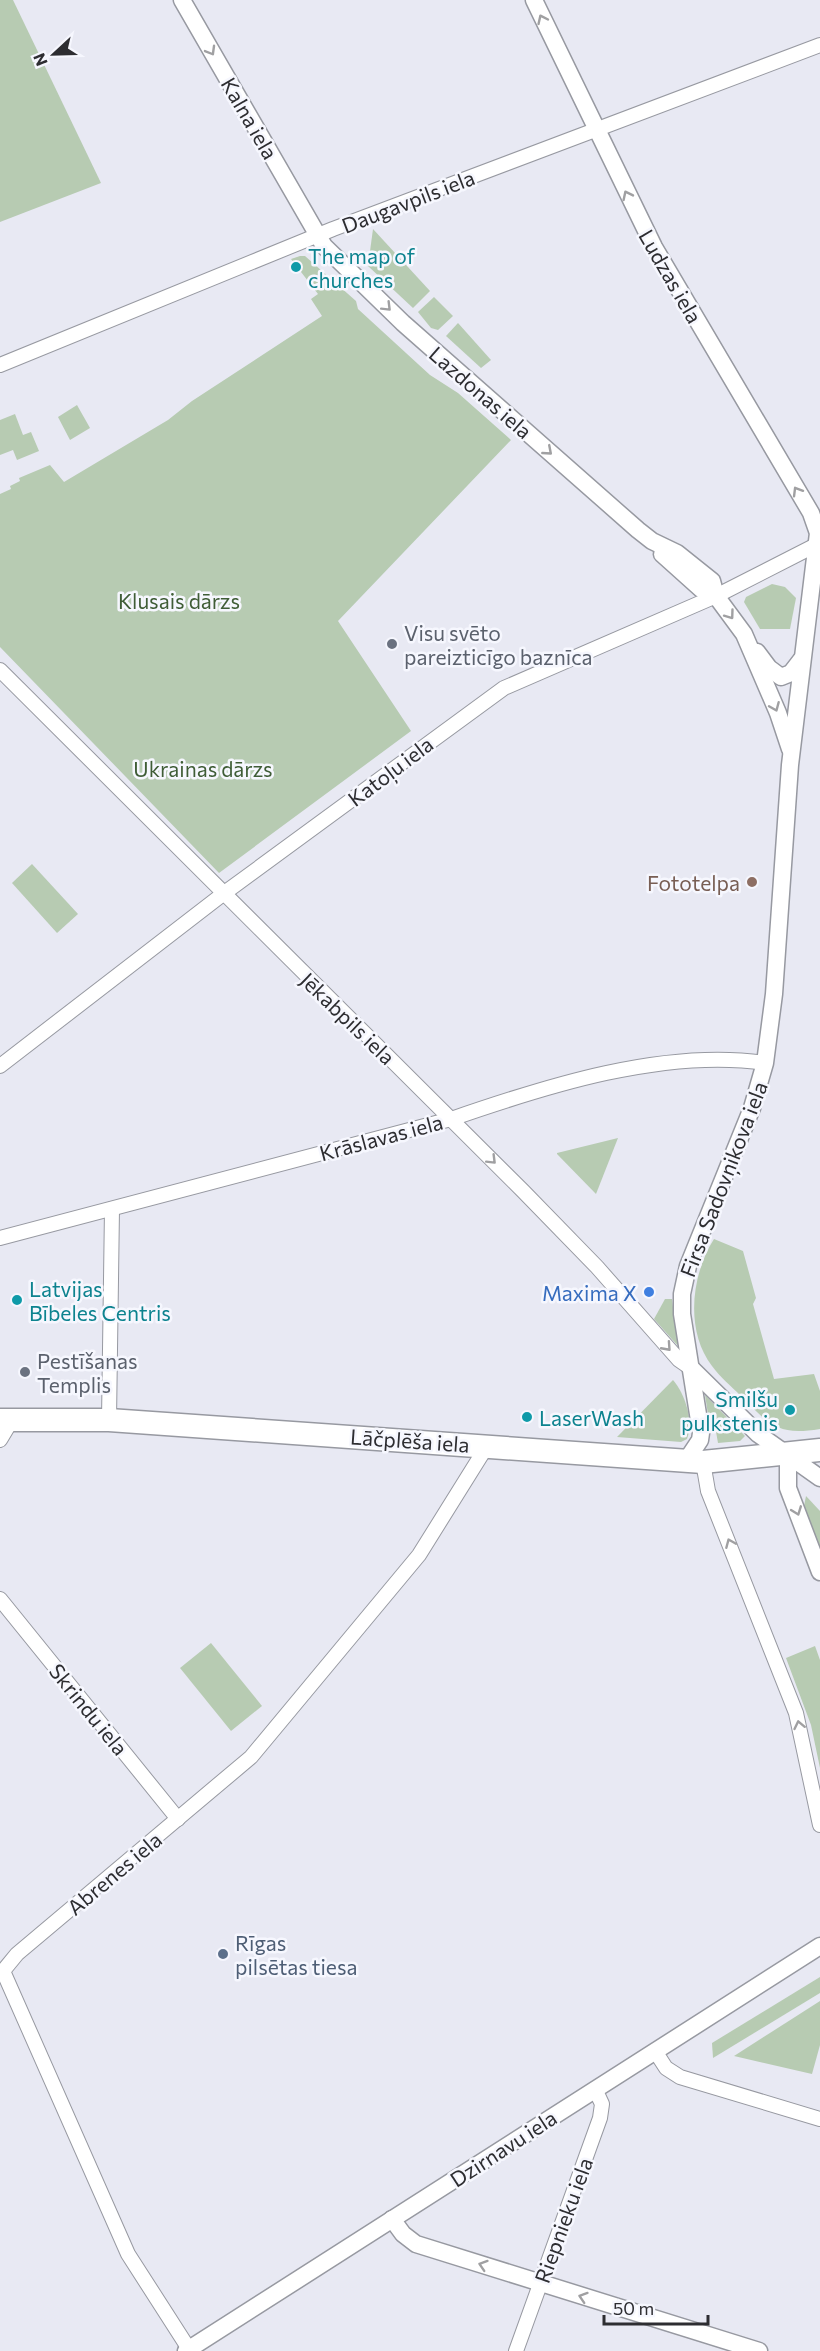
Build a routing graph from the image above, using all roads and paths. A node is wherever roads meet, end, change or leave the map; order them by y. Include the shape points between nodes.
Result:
1 (182, 0) edge
2 (534, 0) edge
3 (820, 45) edge
4 (596, 131) junction
5 (317, 235) junction
6 (0, 365) edge
7 (819, 544) edge
8 (716, 596) junction
9 (744, 634) junction
10 (801, 660) junction
11 (0, 669) edge
12 (791, 752) junction
13 (223, 894) junction
14 (765, 1063) junction
15 (0, 1066) edge
16 (451, 1119) junction
17 (112, 1209) junction
18 (0, 1238) edge
19 (693, 1369) junction
20 (6, 1420) edge
21 (110, 1420) junction
22 (0, 1440) edge
23 (487, 1446) junction
24 (820, 1449) edge
25 (788, 1454) junction
26 (694, 1462) junction
27 (820, 1479) edge
28 (820, 1572) edge
29 (0, 1599) edge
30 (178, 1820) junction
31 (820, 1825) edge
32 (820, 1946) edge
33 (655, 2051) junction
34 (595, 2089) junction
35 (820, 2119) edge
36 (392, 2219) junction
37 (539, 2283) junction
38 (188, 2350) edge
39 (516, 2351) edge
40 (759, 2351) edge

1 -> 5 street, Kalna iela
4 -> 2 street, Ludzas iela
3 - 4 street, Daugavpils iela
4 - 5 street, Daugavpils iela
7 -> 4 street, Ludzas iela via 811,513 664,266
5 - 6 street, Daugavpils iela
5 -> 8 street, Lazdonas iela via 403,323 652,541 701,589
7 - 8 street, Katoļu iela
7 - 10 street, Firsa Sadovņikova iela
8 -> 9 street, Firsa Sadovņikova iela
8 - 13 street, Katoļu iela via 504,688
9 - 10 street via 769,668 781,677 791,673
9 -> 12 street, Firsa Sadovņikova iela
10 - 12 street, Firsa Sadovņikova iela
11 - 13 street, Jēkabpils iela
12 - 14 street, Firsa Sadovņikova iela via 774,994
13 - 15 street, Katoļu iela
13 - 16 street, Jēkabpils iela
14 - 16 street, Krāslavas iela via 710,1059 635,1068 498,1102
14 - 19 street, Firsa Sadovņikova iela via 748,1118 688,1266 682,1314
16 - 17 street, Krāslavas iela
16 -> 19 street, Jēkabpils iela via 597,1267 679,1360
17 - 18 street, Krāslavas iela
17 - 21 street
19 - 25 street via 758,1434
19 - 26 street, Firsa Sadovņikova iela via 701,1433
20 - 21 highway, Lāčplēša iela
20 - 22 street
21 - 23 highway, Lāčplēša iela
23 - 26 highway, Lāčplēša iela
23 - 30 street, Abrenes iela via 418,1555 282,1720 251,1757
24 - 25 highway, Lāčplēša iela
25 - 26 highway, Lāčplēša iela
25 - 27 street
25 -> 28 street via 788,1488
31 -> 26 street via 794,1707
29 - 30 street, Skrindu iela
30 - 38 street, Abrenes iela via 17,1954 3,1971 123,2245
32 - 33 street, Dzirnavu iela
33 - 34 street, Dzirnavu iela
33 - 35 street via 666,2068 680,2077
34 - 36 street, Dzirnavu iela
34 - 37 street, Riepnieku iela via 602,2103 600,2118
37 -> 36 street via 416,2244
36 - 38 street, Dzirnavu iela
37 - 39 street, Riepnieku iela
40 -> 37 street

